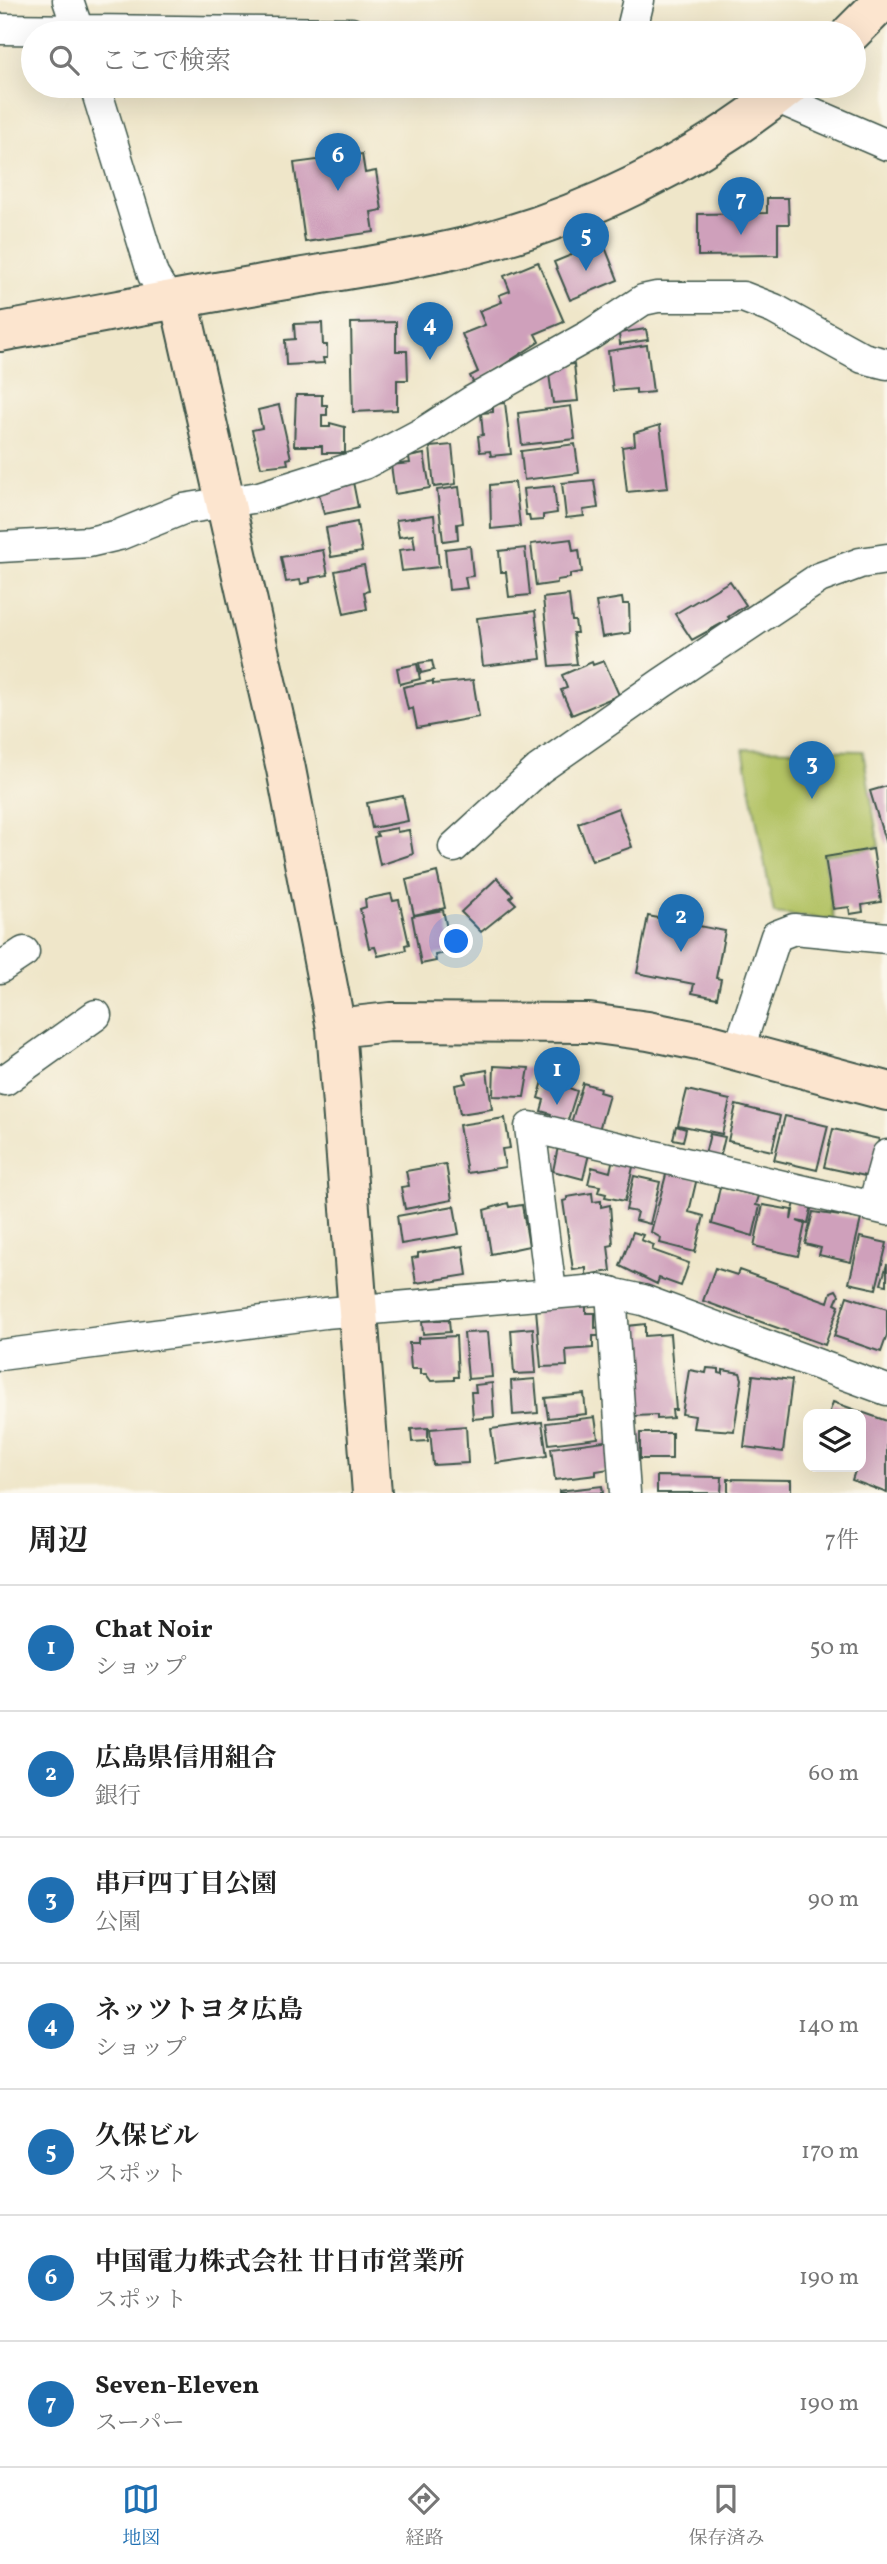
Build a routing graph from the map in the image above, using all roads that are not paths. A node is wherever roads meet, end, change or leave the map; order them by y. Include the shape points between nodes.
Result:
1 (68, 0) edge
2 (639, 0) edge
3 (884, 0) edge
4 (75, 21) edge
5 (634, 21) edge
6 (863, 21) edge
7 (0, 29) edge
8 (21, 30) edge
9 (99, 98) edge
10 (761, 98) edge
11 (791, 98) edge
12 (887, 145) edge
13 (174, 300) junction
14 (0, 332) edge
15 (887, 364) edge
16 (227, 503) junction
17 (0, 547) edge
18 (887, 559) edge
19 (454, 847) dead end
20 (887, 938) edge
21 (24, 951) dead end
22 (0, 968) edge
23 (96, 1015) dead end
24 (336, 1028) junction
25 (738, 1052) junction
26 (8, 1084) edge
27 (887, 1091) edge
28 (887, 1155) edge
29 (880, 1208) edge
30 (551, 1292) junction
31 (611, 1292) junction
32 (357, 1309) junction
33 (0, 1355) edge
34 (887, 1390) edge
35 (372, 1493) edge
36 (625, 1493) edge

1 - 4 street
2 - 5 street
3 - 6 street
7 - 8 street
9 - 13 street via 153,275
10 - 13 street via 679,162 521,231 409,258
11 - 12 street
13 - 14 street
13 - 16 street
15 - 16 street via 863,358 743,297 657,297 643,300 397,448 327,477
16 - 17 street via 183,509 89,542
16 - 24 street via 286,769
18 - 19 street via 819,578 762,615 539,769
20 - 25 street via 794,929 776,936
21 - 22 street
23 - 26 street
24 - 25 street via 390,1022 589,1023
24 - 32 street
25 - 27 street
28 - 29 street
29 - 30 street via 530,1127
30 - 31 street
30 - 32 street
31 - 34 street
31 - 36 street
32 - 33 street
32 - 35 street

